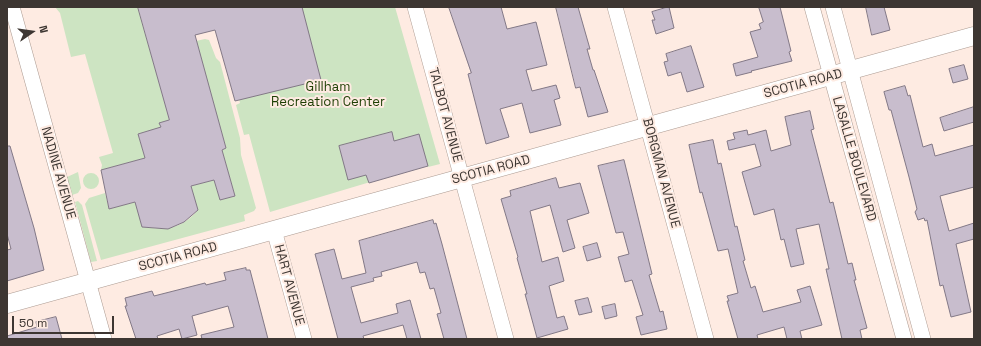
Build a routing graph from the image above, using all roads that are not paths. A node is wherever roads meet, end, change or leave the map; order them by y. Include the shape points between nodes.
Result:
1 (12, 7) edge
2 (415, 7) edge
3 (615, 7) edge
4 (812, 7) edge
5 (833, 7) edge
6 (974, 36) edge
7 (850, 71) junction
8 (830, 76) junction
9 (648, 127) junction
10 (462, 178) junction
11 (274, 230) junction
12 (901, 259) junction
13 (884, 264) junction
14 (88, 281) junction
15 (7, 304) edge
16 (104, 339) edge
17 (304, 339) edge
18 (506, 339) edge
19 (706, 339) edge
20 (904, 339) edge
21 (923, 339) edge

1 - 14 street, NADINE AVENUE
2 - 10 street, TALBOT AVENUE
3 - 9 street, BORGMAN AVENUE
4 - 8 street, LASALLE BOULEVARD
5 - 7 street, LASALLE BOULEVARD
6 - 7 street, SCOTIA ROAD
7 - 8 street, SCOTIA ROAD
7 - 12 street, LASALLE BOULEVARD
8 - 9 street, SCOTIA ROAD
8 - 13 street, LASALLE BOULEVARD
9 - 10 street, SCOTIA ROAD
9 - 19 street, BORGMAN AVENUE
10 - 11 street, SCOTIA ROAD
10 - 18 street, TALBOT AVENUE
11 - 14 street, SCOTIA ROAD
11 - 17 street, HART AVENUE
12 - 13 street
12 - 21 street, LASALLE BOULEVARD
13 - 20 street, LASALLE BOULEVARD
14 - 15 street, SCOTIA ROAD
14 - 16 street, NADINE AVENUE

